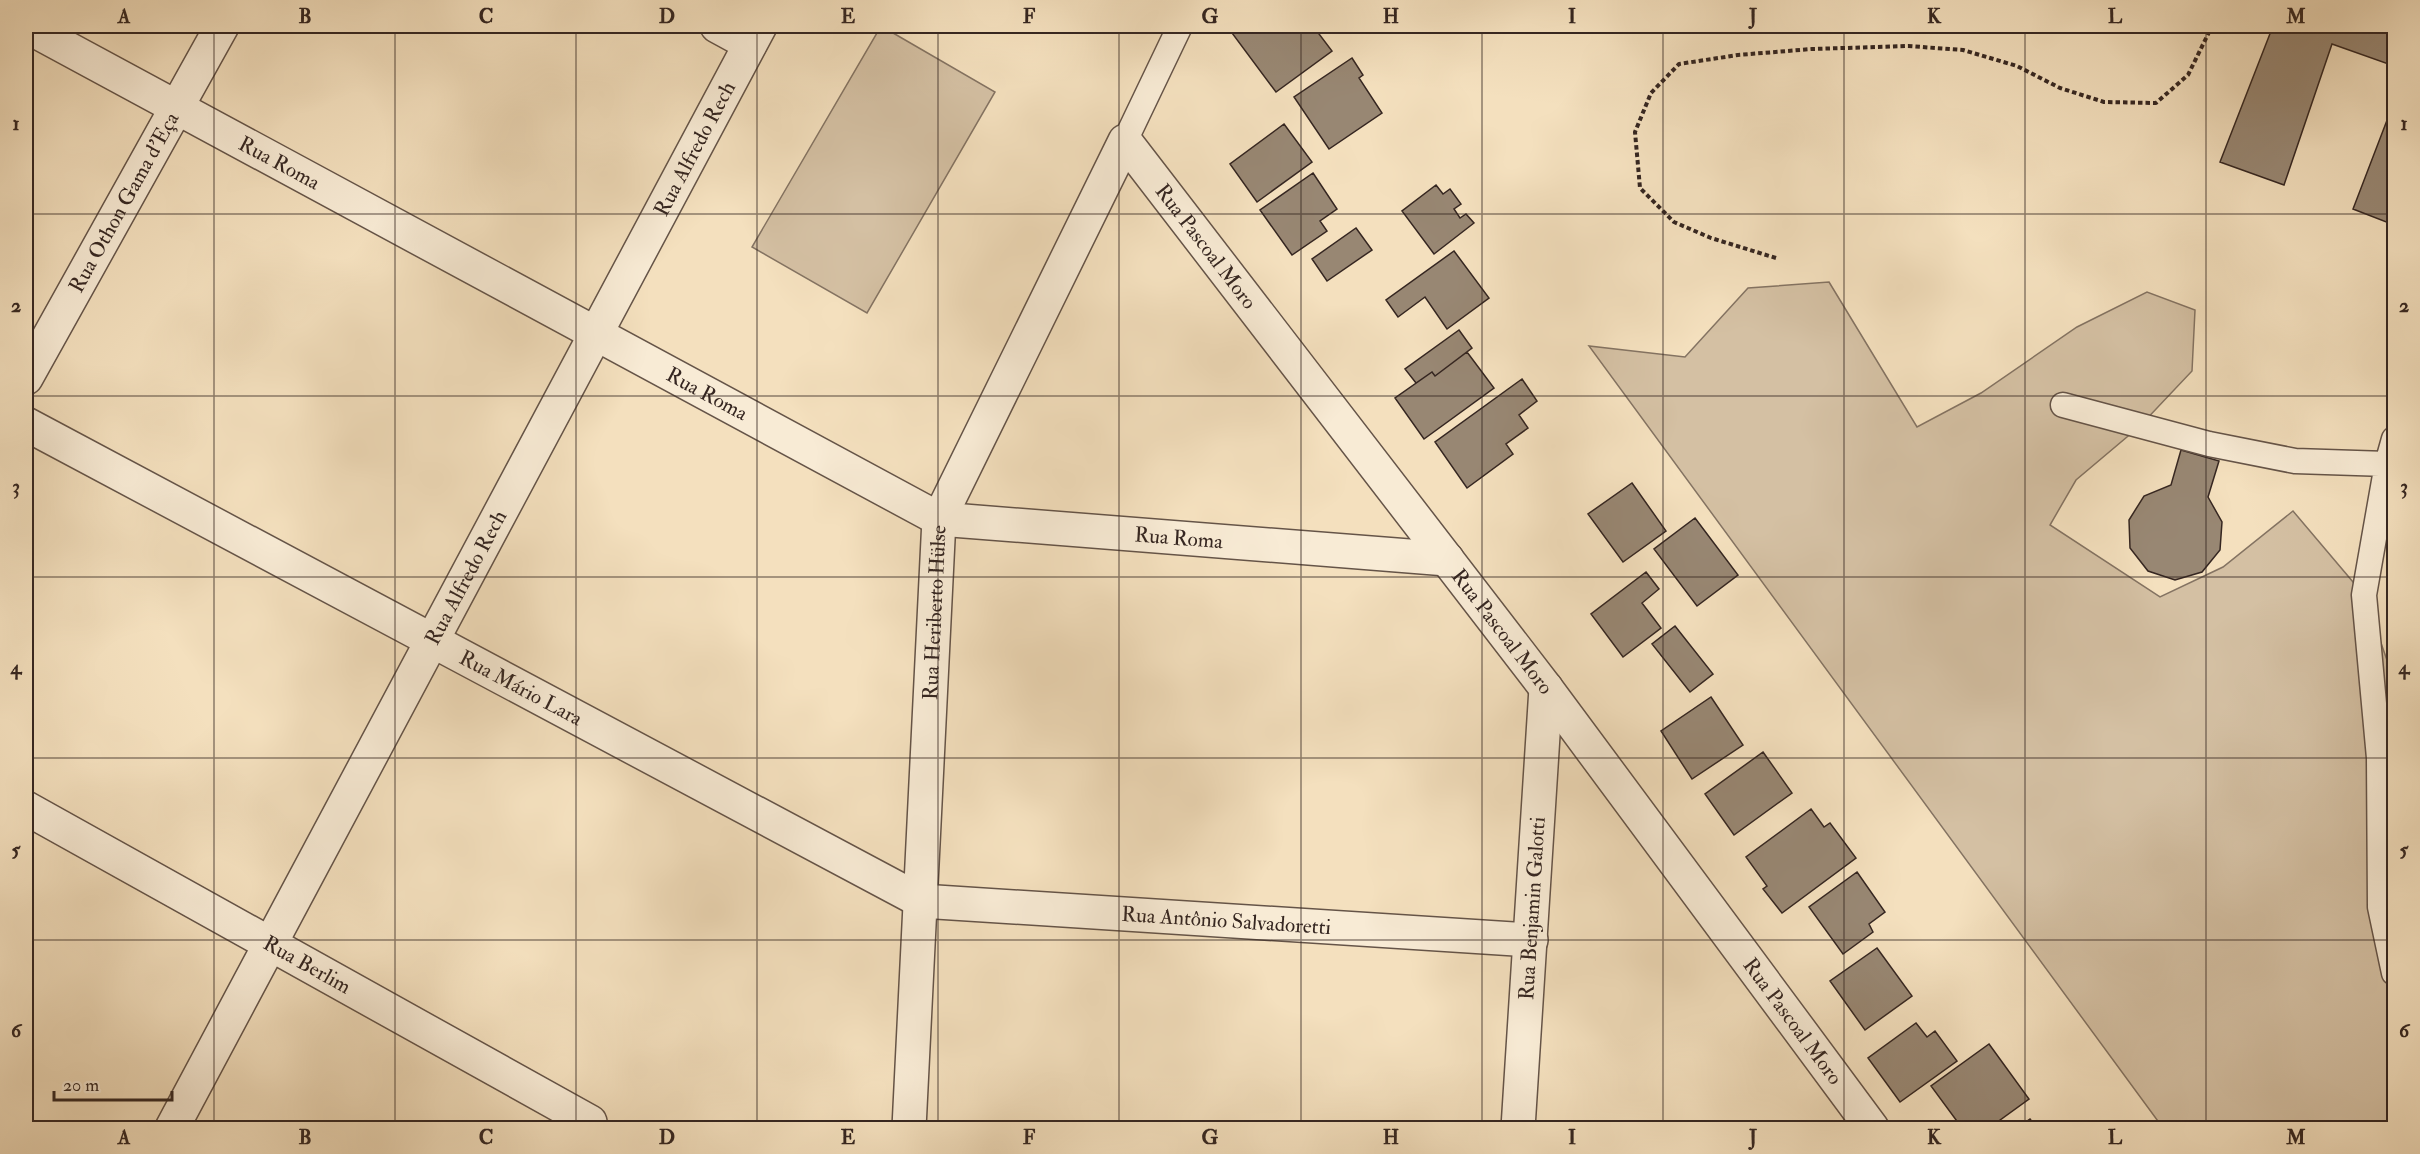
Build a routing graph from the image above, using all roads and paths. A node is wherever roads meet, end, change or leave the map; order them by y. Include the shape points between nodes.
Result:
1 (26, 26) edge
2 (222, 26) edge
3 (717, 26) edge
4 (1180, 26) edge
5 (2212, 26) edge
6 (755, 35) edge
7 (177, 107) junction
8 (1125, 141) junction
9 (1776, 258) dead end
10 (596, 334) junction
11 (26, 378) edge
12 (2063, 405) dead end
13 (26, 424) edge
14 (2394, 439) edge
15 (2387, 464) junction
16 (939, 519) junction
17 (1447, 559) junction
18 (433, 641) junction
19 (1546, 688) junction
20 (26, 808) edge
21 (921, 901) junction
22 (1530, 940) junction
23 (272, 945) junction
24 (2394, 973) edge
25 (589, 1125) edge
26 (172, 1128) edge
27 (909, 1128) edge
28 (1518, 1128) edge
29 (1872, 1128) edge

1 - 7 street, Rua Roma
2 - 7 street, Rua Othon Gama d'Eça
3 - 6 street
4 - 8 lane
5 - 9 path via 2188,75 2156,103 2104,102 2060,88 2017,66 1963,50 1908,46 1812,49 1679,64 1651,93 1635,132 1640,188 1674,222
6 - 10 street, Rua Alfredo Rech
7 - 10 street, Rua Roma
7 - 11 street, Rua Othon Gama d'Eça
8 - 16 street, Rua Heriberto Hülse
8 - 17 street, Rua Pascoal Moro
10 - 16 street, Rua Roma
10 - 18 street, Rua Alfredo Rech
12 - 15 lane via 2209,444 2295,461
13 - 18 street, Rua Mário Lara
14 - 15 lane
15 - 24 lane via 2364,595 2379,758 2379,907
16 - 17 street, Rua Roma
16 - 21 street, Rua Heriberto Hülse
17 - 19 street, Rua Pascoal Moro
18 - 21 street, Rua Mário Lara
18 - 23 street, Rua Alfredo Rech
19 - 22 street, Rua Benjamin Galotti
19 - 29 street, Rua Pascoal Moro
20 - 23 street, Rua Berlim
21 - 22 street, Rua Antônio Salvadoretti
21 - 27 street, Rua Heriberto Hülse
22 - 28 street, Rua Benjamin Galotti
23 - 25 street, Rua Berlim
23 - 26 street, Rua Alfredo Rech

